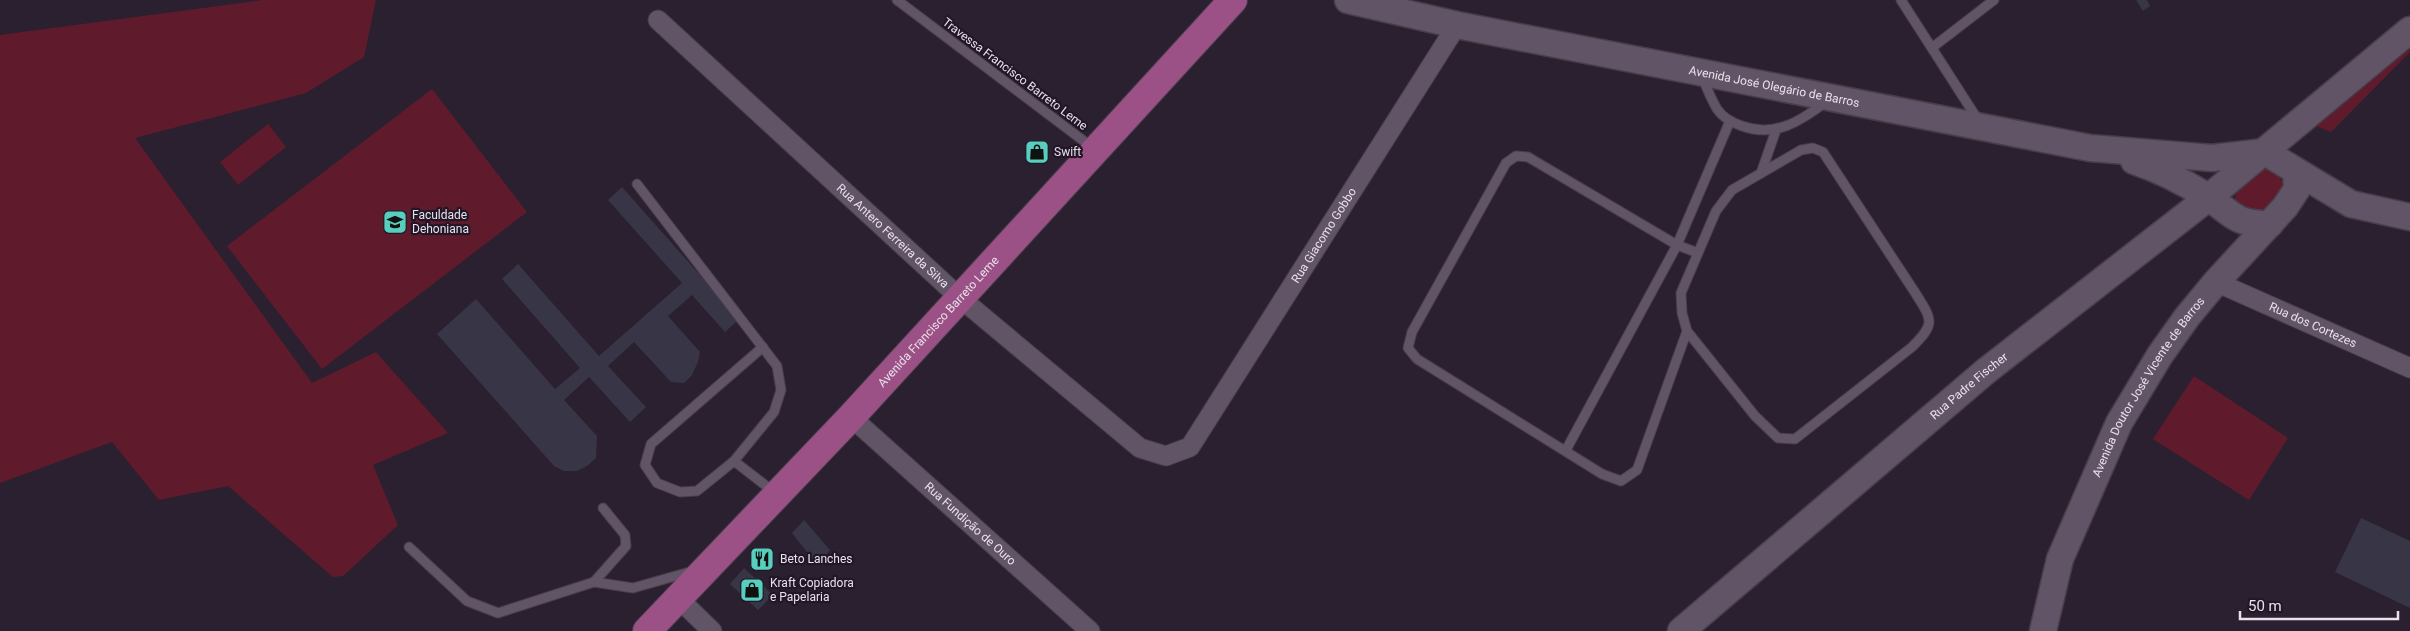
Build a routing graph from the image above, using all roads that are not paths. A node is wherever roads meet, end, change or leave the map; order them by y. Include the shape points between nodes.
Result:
1 (897, 0) edge
2 (1348, 0) edge
3 (1434, 0) edge
4 (1901, 0) edge
5 (1994, 0) edge
6 (1235, 3) edge
7 (658, 20) dead end
8 (1458, 26) junction
9 (2410, 30) edge
10 (1933, 47) junction
11 (1700, 73) junction
12 (1831, 98) junction
13 (1730, 122) junction
14 (1982, 127) junction
15 (1776, 130) junction
16 (2090, 148) junction
17 (1095, 150) junction
18 (2265, 152) junction
19 (2296, 172) junction
20 (1761, 173) junction
21 (637, 184) dead end
22 (2208, 198) junction
23 (2410, 216) edge
24 (2270, 224) junction
25 (1677, 245) junction
26 (1698, 253) junction
27 (2216, 282) junction
28 (959, 297) junction
29 (1687, 331) junction
30 (763, 347) junction
31 (2410, 368) edge
32 (851, 416) junction
33 (1190, 447) joint
34 (1566, 450) junction
35 (734, 461) junction
36 (776, 494) junction
37 (603, 508) dead end
38 (409, 547) dead end
39 (705, 568) junction
40 (594, 582) junction
41 (678, 598) junction
42 (647, 631) edge
43 (712, 631) edge
44 (1090, 631) edge
45 (1681, 631) edge
46 (2043, 631) edge

1 - 17 lane, Travessa Francisco Barreto Leme
2 - 8 main road, Avenida José Olegário de Barros
3 - 8 main road
4 - 10 lane
5 - 10 lane
6 - 17 main road, Avenida Francisco Barreto Leme
7 - 28 street, Rua Antero Ferreira da Silva
8 - 11 main road, Avenida José Olegário de Barros
8 - 33 street, Rua Giacomo Gobbo
9 - 18 main road, Rua Padre Fischer
10 - 14 lane
11 - 12 main road, Avenida José Olegário de Barros
11 - 13 lane via 1718,111
12 - 14 main road, Avenida José Olegário de Barros
12 - 15 lane via 1791,125
13 - 15 lane via 1756,131
13 - 25 lane
14 - 16 main road, Avenida José Olegário de Barros
15 - 20 lane
16 - 18 main road, Avenida José Olegário de Barros via 2212,158
16 - 22 main road, Avenida José Olegário de Barros via 2163,171
17 - 28 main road, Avenida Francisco Barreto Leme
18 - 19 main road
18 - 22 main road, Rua Padre Fischer
19 - 23 main road via 2350,204
19 - 24 main road, Avenida Doutor José Vicente de Barros via 2297,188
20 - 26 lane via 1732,190 1716,211
20 - 29 lane via 1801,150 1813,148 1823,152 1928,312 1930,323 1927,332 1795,439 1778,438 1755,416
21 - 30 lane
22 - 24 main road, Avenida José Olegário de Barros via 2235,218 2251,224
22 - 45 main road, Rua Padre Fischer via 1986,370
24 - 27 main road, Avenida Doutor José Vicente de Barros
25 - 26 lane
25 - 34 lane
25 - 34 lane via 1528,157 1516,156 1506,163 1412,332 1408,348 1417,359
26 - 29 lane via 1681,293
27 - 31 street, Rua dos Cortezes
27 - 46 main road, Avenida Doutor José Vicente de Barros via 2186,317 2119,423 2060,559
28 - 32 main road, Avenida Francisco Barreto Leme
28 - 33 street, Rua Antero Ferreira da Silva via 1140,448 1166,456
29 - 34 lane via 1637,470 1622,481 1602,474
30 - 35 lane via 777,366 781,390 774,412
30 - 35 lane via 651,444 644,465 657,483 680,492 697,491
32 - 36 main road, Avenida Francisco Barreto Leme
32 - 44 street, Rua Fundição de Ouro
35 - 36 lane
36 - 39 main road, Avenida Francisco Barreto Leme
37 - 40 lane via 625,535 626,546
38 - 40 lane via 467,601 498,613
39 - 40 lane via 634,588
39 - 41 main road, Avenida Francisco Barreto Leme
41 - 42 main road, Avenida Francisco Barreto Leme
41 - 43 street

